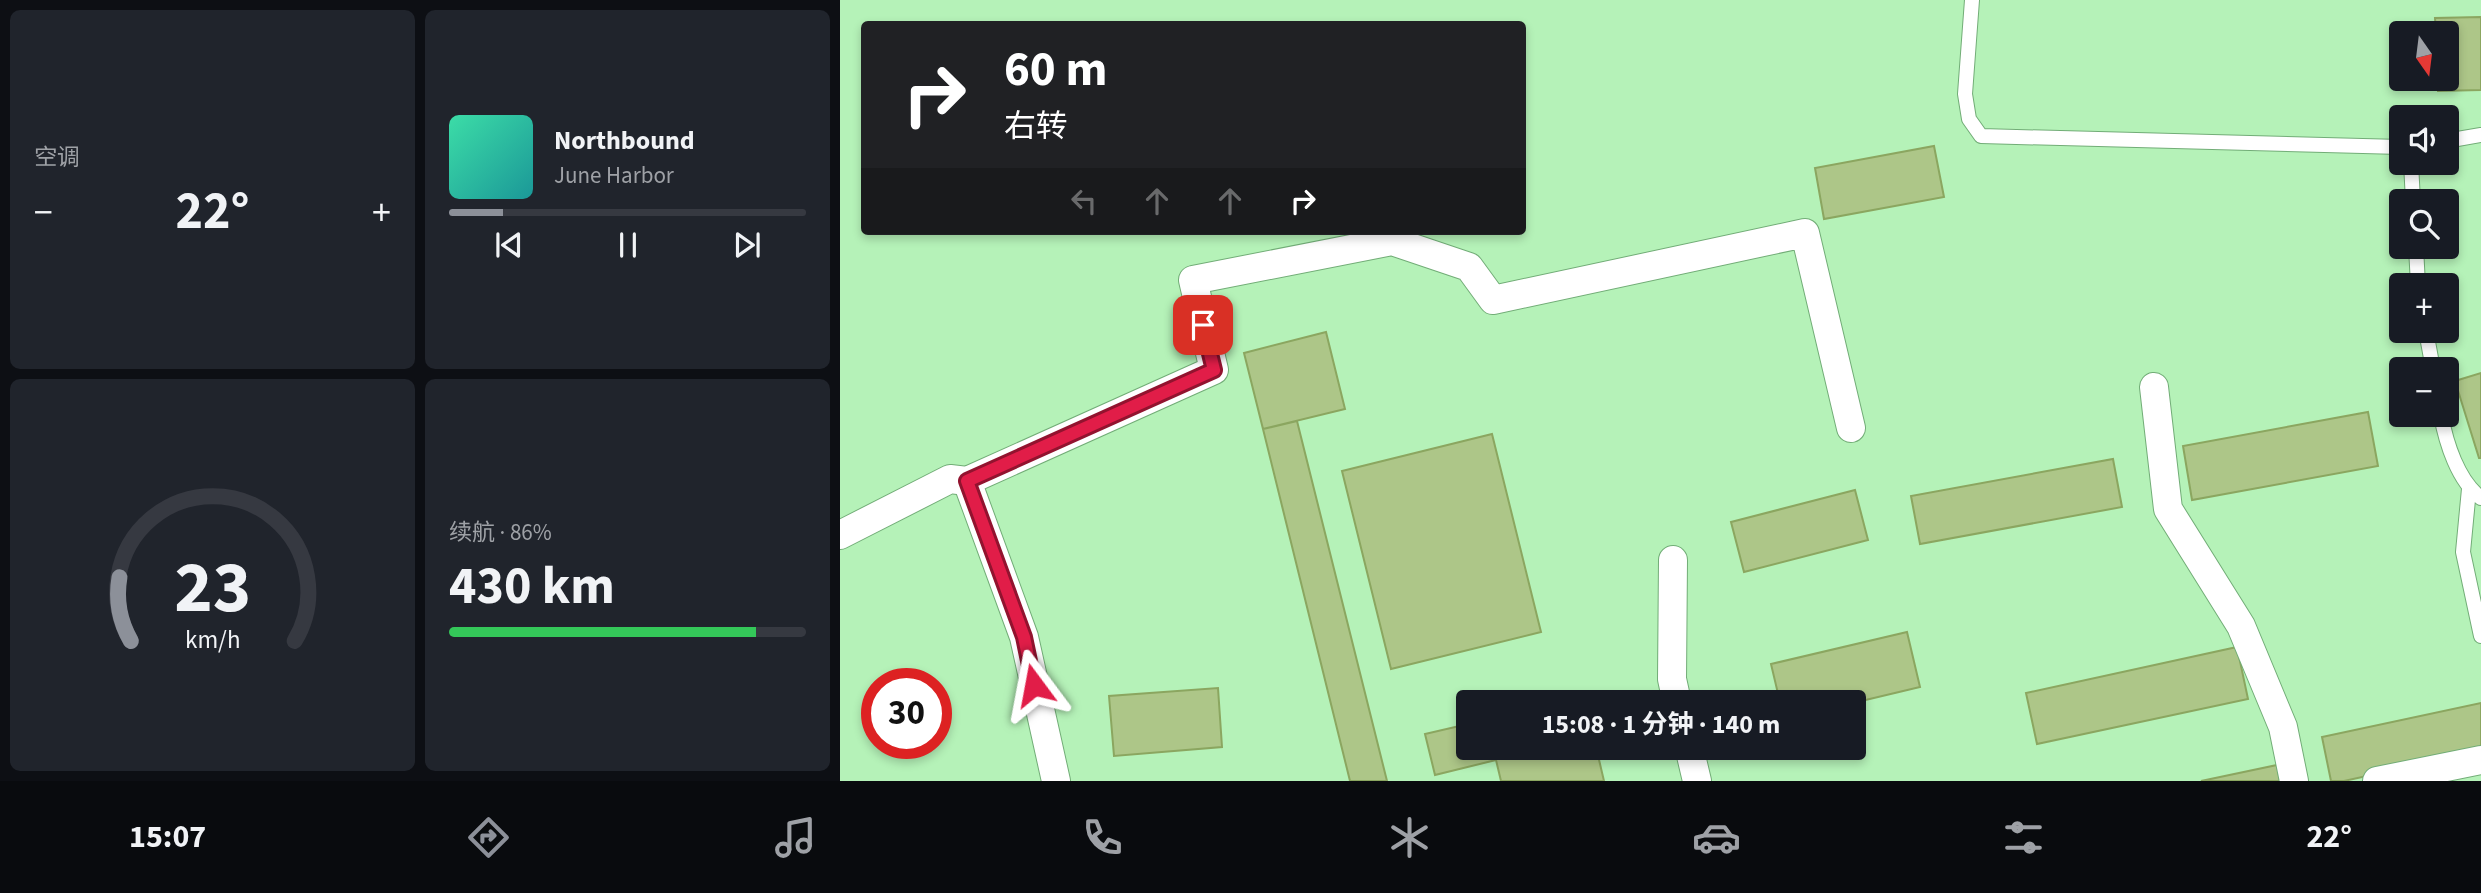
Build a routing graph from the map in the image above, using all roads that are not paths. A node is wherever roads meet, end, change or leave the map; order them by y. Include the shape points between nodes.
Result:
1 (1972, 0) edge
2 (2481, 135) edge
3 (2459, 139) edge
4 (2389, 147) edge
5 (2154, 387) dead end
6 (2443, 427) edge
7 (1851, 428) dead end
8 (967, 481) junction
9 (2475, 493) edge
10 (840, 535) edge
11 (1672, 560) dead end
12 (2481, 636) edge
13 (1674, 690) edge
14 (1692, 760) edge
15 (2481, 760) edge
16 (1056, 781) edge
17 (1697, 781) edge
18 (2294, 781) edge
19 (2377, 781) edge

1 - 4 lane via 1965,94 1969,119 1981,136
2 - 3 lane
5 - 18 street via 2168,509 2241,626 2283,727
6 - 9 lane
7 - 8 street via 1805,233 1493,300 1469,267 1392,241 1193,280 1214,370
8 - 10 street via 950,479
8 - 16 street via 1024,637
9 - 12 lane via 2463,551
11 - 13 street
14 - 17 street
15 - 19 street

